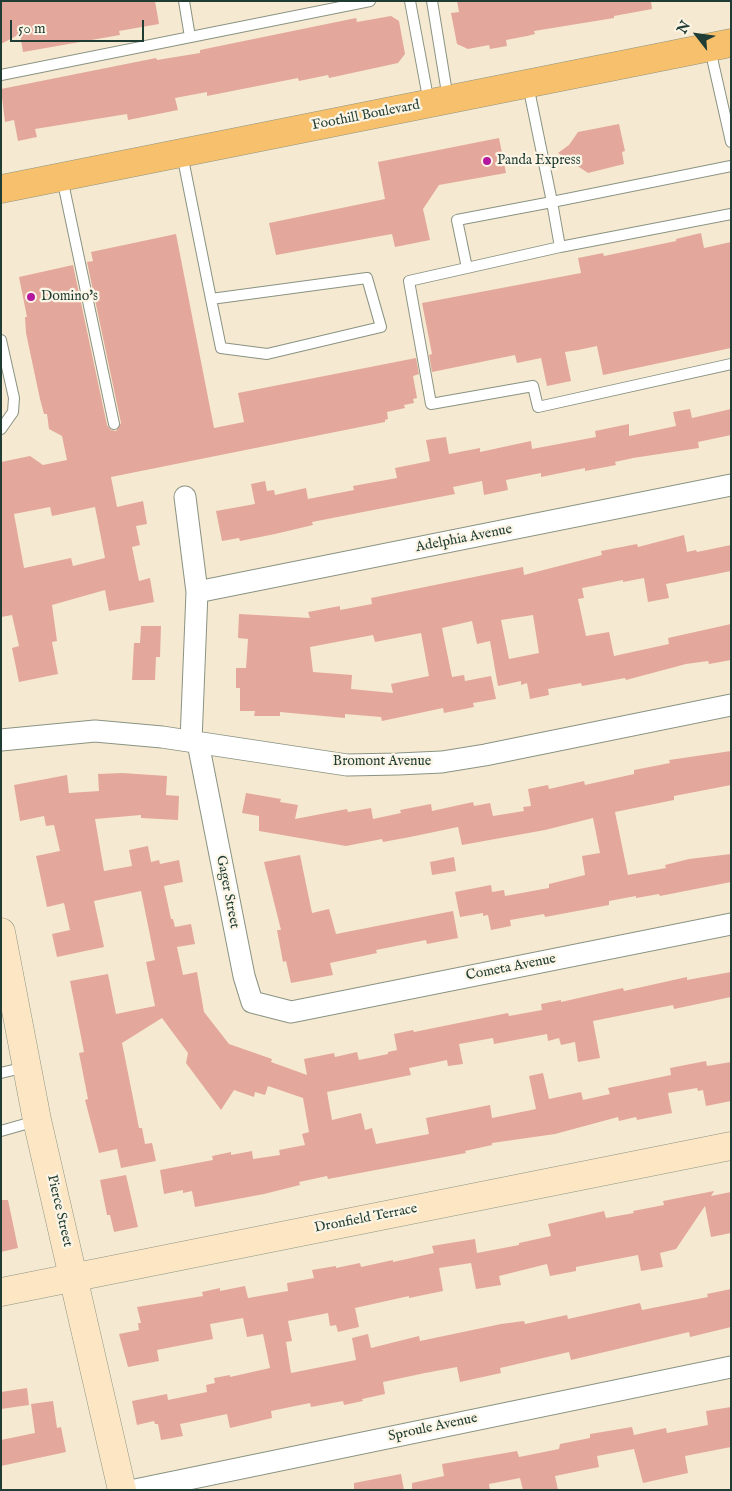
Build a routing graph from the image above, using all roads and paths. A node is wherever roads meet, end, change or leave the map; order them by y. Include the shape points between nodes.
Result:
1 (184, 1) edge
2 (370, 1) edge
3 (410, 1) edge
4 (432, 1) edge
5 (334, 5) edge
6 (190, 37) junction
7 (720, 46) edge
8 (1, 75) edge
9 (527, 84) junction
10 (439, 102) junction
11 (728, 119) edge
12 (731, 142) edge
13 (182, 153) junction
14 (731, 166) edge
15 (62, 177) junction
16 (1, 189) edge
17 (552, 202) junction
18 (731, 214) edge
19 (560, 247) junction
20 (467, 268) junction
21 (211, 299) junction
22 (1, 340) edge
23 (731, 364) edge
24 (114, 424) dead end
25 (1, 429) edge
26 (731, 485) edge
27 (185, 497) dead end
28 (198, 592) junction
29 (731, 705) edge
30 (1, 740) edge
31 (195, 742) junction
32 (731, 924) edge
33 (1, 932) edge
34 (291, 1012) joint
35 (14, 1070) edge
36 (37, 1120) junction
37 (1, 1131) edge
38 (731, 1146) edge
39 (74, 1278) junction
40 (1, 1292) edge
41 (731, 1367) edge
42 (122, 1490) edge
43 (135, 1490) edge

1 - 6 lane
2 - 5 lane
3 - 10 lane
4 - 10 lane
5 - 6 lane
6 - 8 lane
7 - 9 main road, Foothill Boulevard
7 - 11 lane
9 - 10 main road, Foothill Boulevard
9 - 17 lane
10 - 13 main road, Foothill Boulevard
11 - 12 lane
13 - 15 main road, Foothill Boulevard
13 - 21 lane
14 - 17 lane
15 - 16 main road, Foothill Boulevard
15 - 24 lane
17 - 19 lane
17 - 20 lane via 457,220
18 - 19 lane
19 - 20 lane
20 - 23 lane via 409,282 431,404 533,386 538,406
21 - 21 lane via 222,348 267,354 381,327 366,278
22 - 25 lane via 14,398 13,412
26 - 28 street, Adelphia Avenue
27 - 28 street, Gager Street
28 - 31 street, Gager Street
29 - 31 street, Bromont Avenue via 442,762 347,765
30 - 31 street, Bromont Avenue via 95,731
31 - 34 street, Gager Street via 252,1002
32 - 34 street, Cometa Avenue
33 - 35 street, Pierce Street
35 - 36 street, Pierce Street
36 - 37 lane
36 - 39 street, Pierce Street
38 - 39 street, Dronfield Terrace
39 - 40 street, Dronfield Terrace
39 - 42 street, Pierce Street
41 - 43 street, Sproule Avenue

